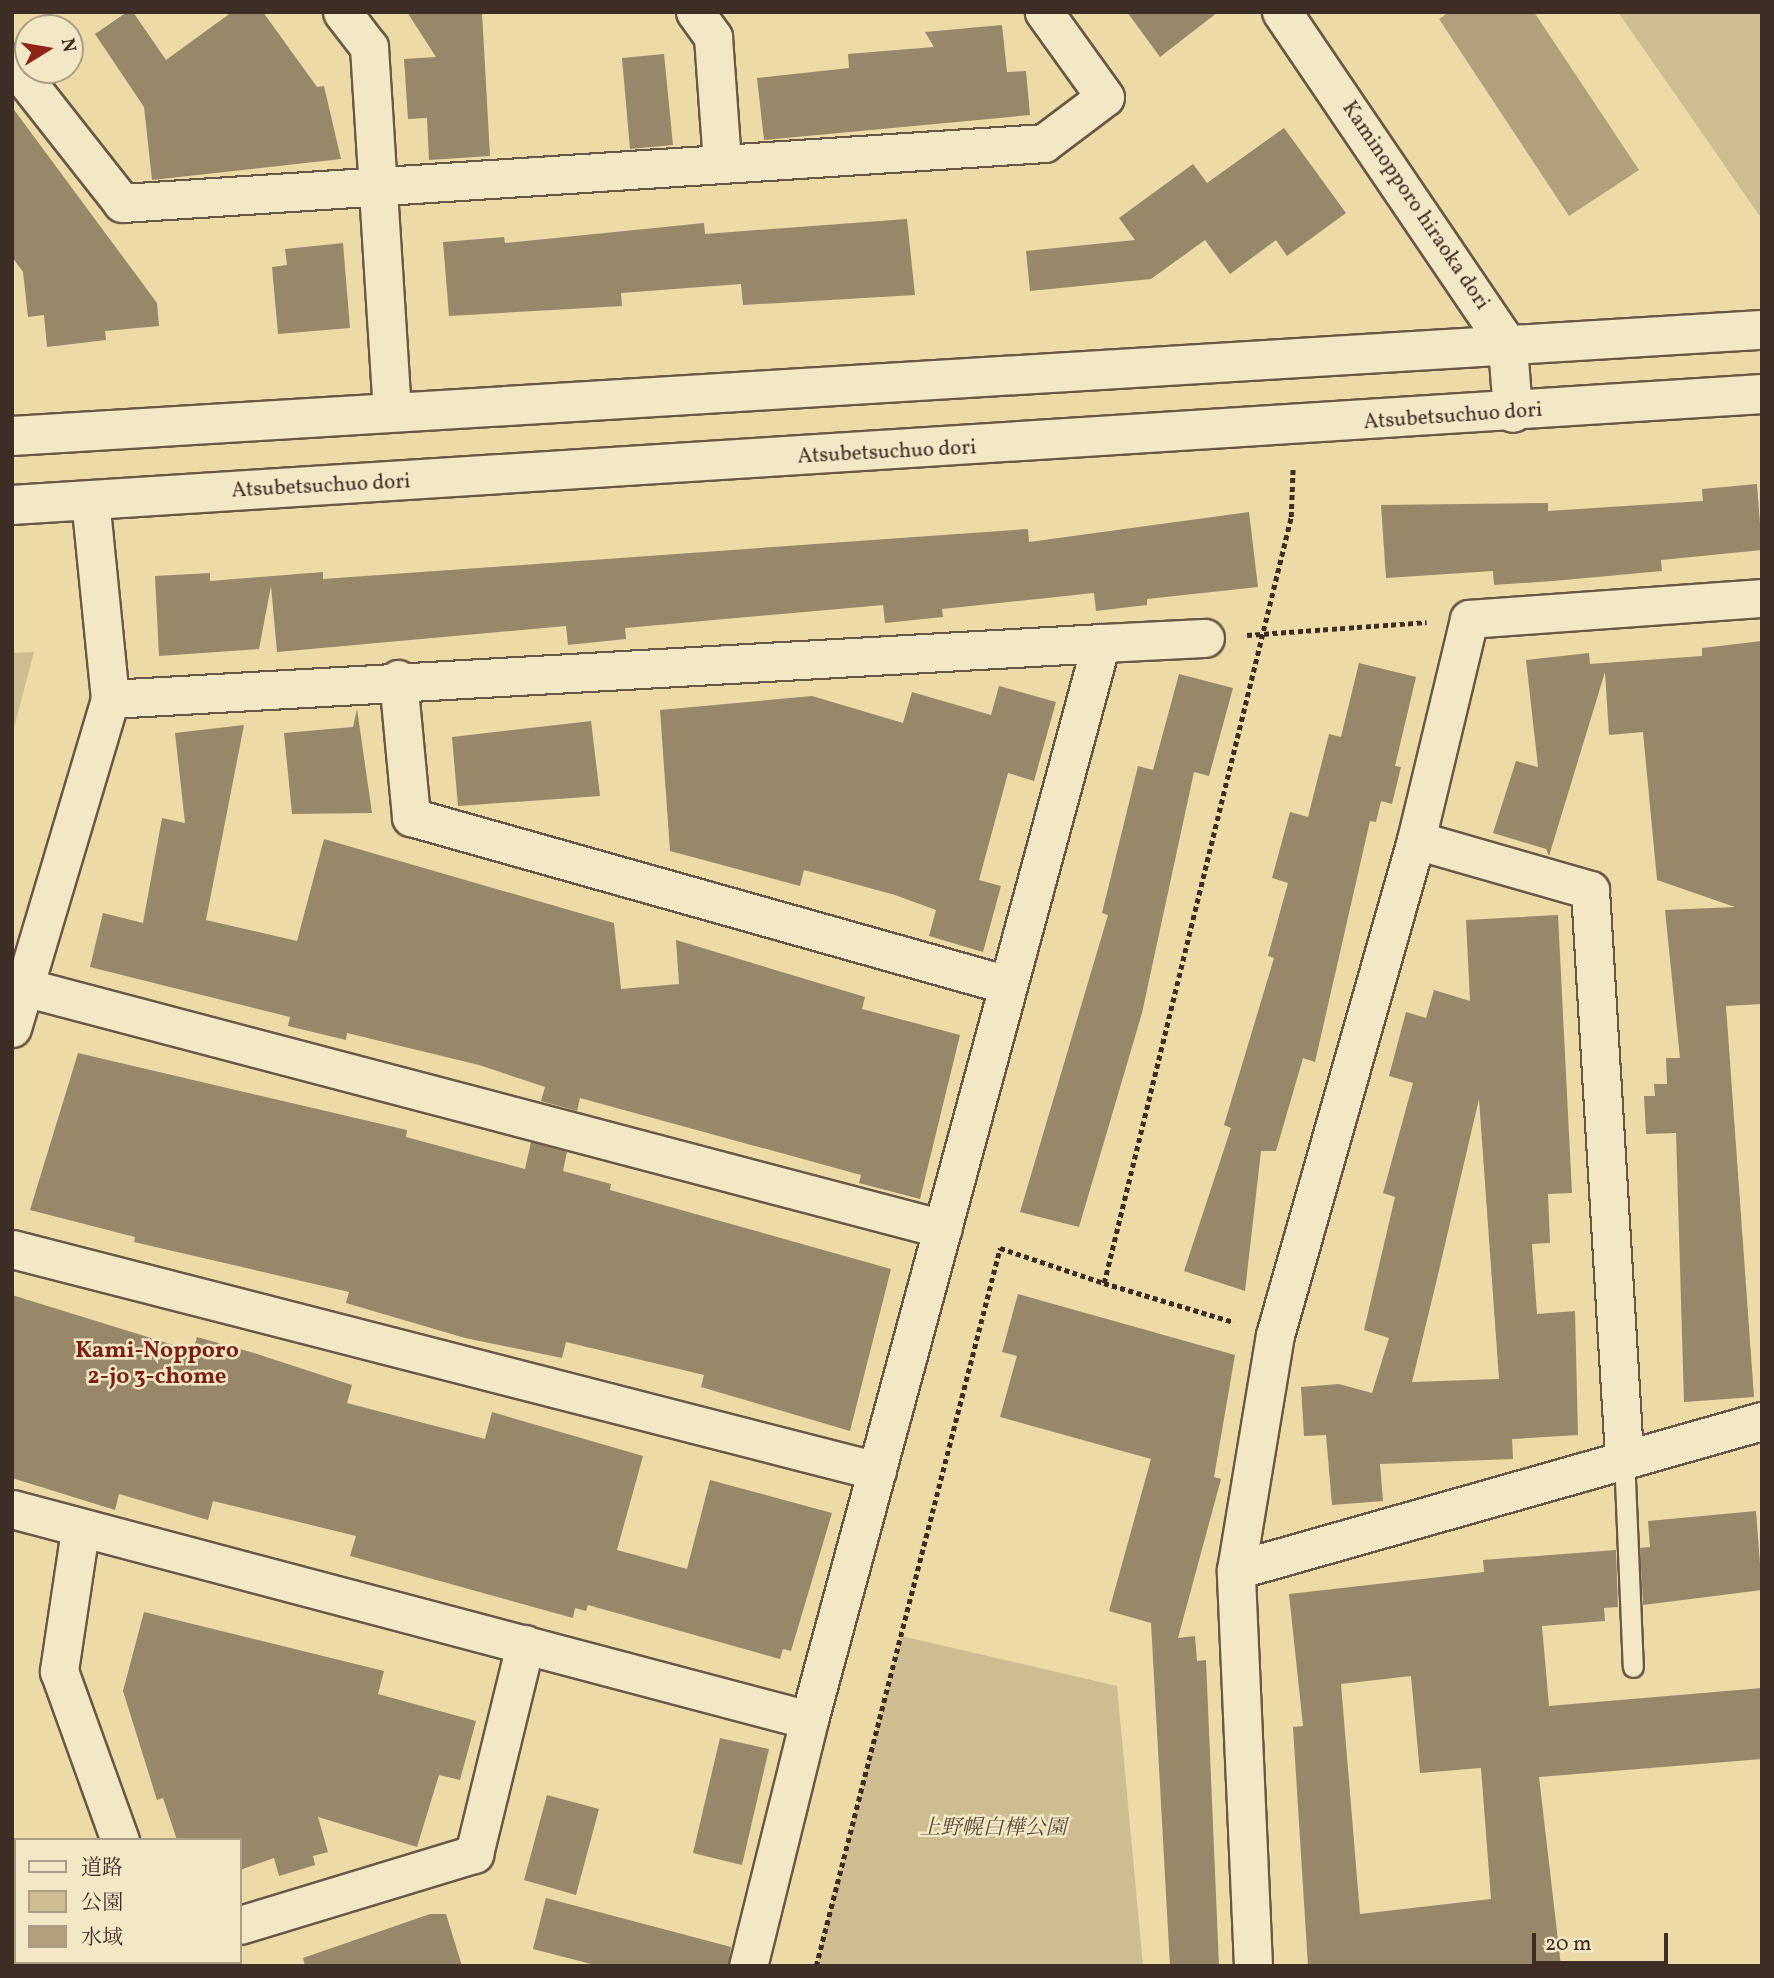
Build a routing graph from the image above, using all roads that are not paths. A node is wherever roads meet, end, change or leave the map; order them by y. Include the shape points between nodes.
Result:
1 (342, 12) edge
2 (695, 12) edge
3 (1044, 12) edge
4 (1282, 12) edge
5 (12, 63) edge
6 (722, 164) junction
7 (378, 187) junction
8 (1762, 330) edge
9 (1508, 346) junction
10 (1762, 394) edge
11 (392, 412) junction
12 (1513, 413) junction
13 (12, 436) edge
14 (90, 500) junction
15 (12, 505) edge
16 (1762, 598) edge
17 (1205, 638) road end
18 (1101, 643) junction
19 (398, 679) junction
20 (110, 699) junction
21 (1416, 840) junction
22 (1008, 985) junction
23 (24, 987) junction
24 (12, 1028) edge
25 (943, 1229) junction
26 (12, 1249) edge
27 (1762, 1421) edge
28 (1624, 1456) junction
29 (877, 1471) junction
30 (12, 1509) edge
31 (80, 1530) junction
32 (1236, 1570) junction
33 (525, 1644) junction
34 (1633, 1667) dead end
35 (809, 1720) junction
36 (119, 1838) edge
37 (242, 1924) edge
38 (748, 1966) edge
39 (1252, 1966) edge

1 - 7 street via 369,47
2 - 6 street via 713,37
3 - 6 street via 1105,97 1044,143
4 - 9 main road, Kaminopporo hiraoka dori
5 - 7 street via 122,203
6 - 7 street
7 - 11 street
8 - 9 main road
9 - 11 main road
9 - 12 main road, Kaminopporo hiraoka dori
10 - 12 main road, Atsubetsuchuo dori
11 - 13 main road
12 - 14 main road, Atsubetsuchuo dori
14 - 15 main road, Atsubetsuchuo dori
14 - 20 street
16 - 21 street via 1469,619
17 - 18 street
18 - 19 street
18 - 22 street
19 - 20 street
19 - 22 street via 411,817
20 - 23 street
21 - 28 street via 1590,890
21 - 32 street via 1275,1335
22 - 25 street
23 - 24 street
23 - 25 street
25 - 29 street
26 - 29 street
27 - 28 street
28 - 32 street
28 - 34 lane
29 - 35 street
30 - 31 street
31 - 33 street
31 - 36 street via 59,1671
32 - 39 street
33 - 35 street
33 - 37 street via 474,1854
35 - 38 street

